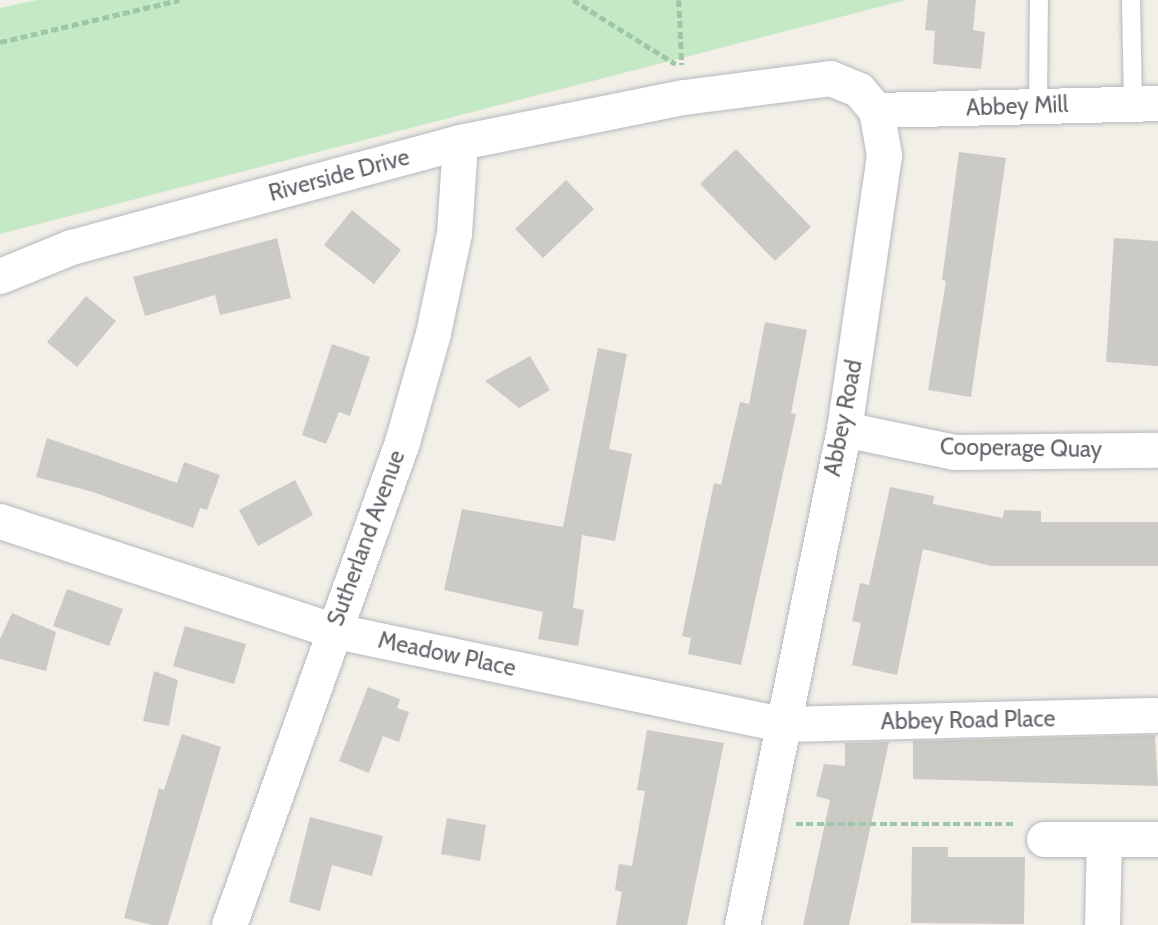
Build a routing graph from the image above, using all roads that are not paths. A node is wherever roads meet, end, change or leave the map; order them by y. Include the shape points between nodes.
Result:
1 (1039, 0) edge
2 (1131, 0) edge
3 (1145, 103) edge
4 (1038, 106) junction
5 (876, 110) junction
6 (460, 142) junction
7 (0, 276) edge
8 (844, 429) junction
9 (1158, 450) edge
10 (0, 522) edge
11 (331, 630) junction
12 (1154, 715) dead end
13 (781, 724) junction
14 (1044, 839) road end
15 (1104, 839) junction
16 (1158, 839) edge
17 (229, 925) edge
18 (742, 925) edge
19 (1102, 925) edge

1 - 4 lane
2 - 3 lane
3 - 4 street, Abbey Mill
4 - 5 street, Abbey Mill
5 - 6 street, Riverside Drive via 859,90 830,78 683,83
5 - 8 street, Abbey Road via 884,155
6 - 7 street, Riverside Drive via 71,247
6 - 11 street, Sutherland Avenue via 454,233 433,333 402,442
8 - 9 street, Cooperage Quay via 954,452
8 - 13 street, Abbey Road
10 - 11 street, Meadow Place
11 - 13 street, Meadow Place
11 - 17 street, Sutherland Avenue
12 - 13 street, Abbey Road Place
13 - 18 street, Abbey Road
14 - 15 street
15 - 16 street
15 - 19 street

